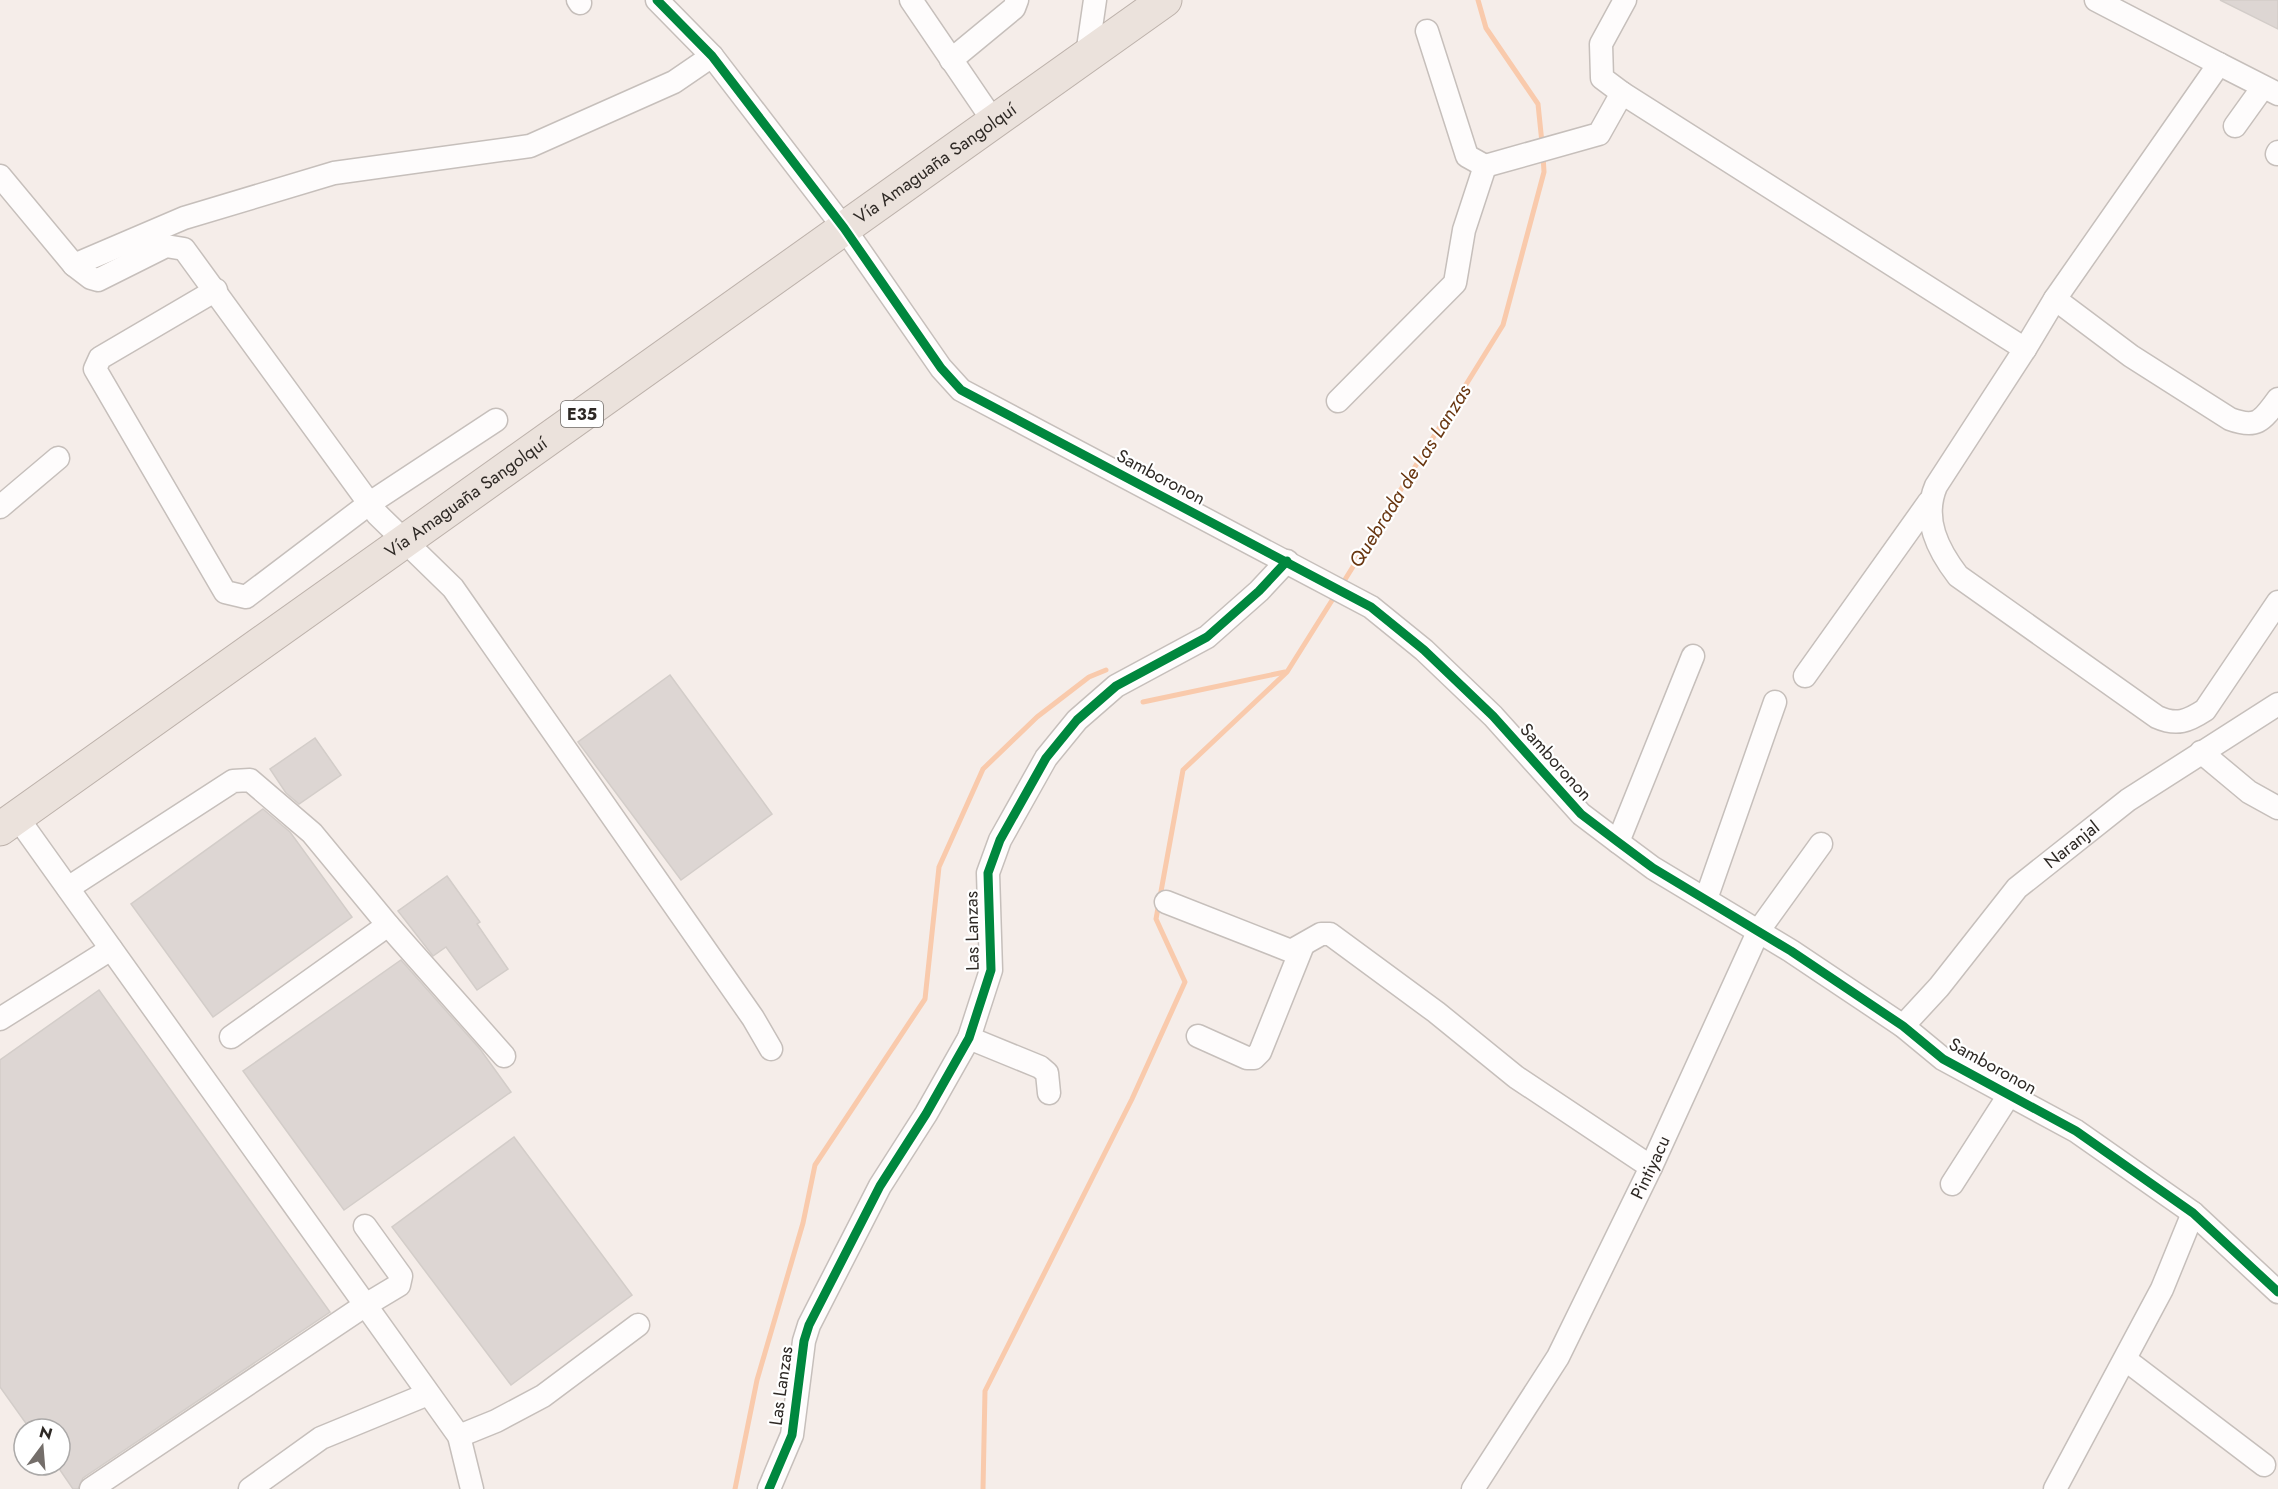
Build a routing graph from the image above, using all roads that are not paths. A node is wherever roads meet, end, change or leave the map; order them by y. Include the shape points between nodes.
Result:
1 (657, 0) edge
2 (910, 0) edge
3 (1017, 0) edge
4 (1095, 0) edge
5 (1165, 0) edge
6 (1625, 0) edge
7 (2096, 0) edge
8 (1427, 31) dead end
9 (1088, 55) junction
10 (712, 56) junction
11 (951, 60) junction
12 (2219, 64) junction
13 (2271, 90) edge
14 (1622, 93) junction
15 (994, 122) junction
16 (2235, 126) dead end
17 (1496, 162) junction
18 (0, 176) edge
19 (844, 228) junction
20 (74, 265) junction
21 (216, 290) junction
22 (2055, 299) junction
23 (2025, 349) junction
24 (2278, 399) edge
25 (1338, 401) dead end
26 (496, 420) dead end
27 (58, 458) dead end
28 (1929, 502) junction
29 (370, 503) junction
30 (0, 507) edge
31 (403, 541) junction
32 (1294, 565) junction
33 (2278, 602) edge
34 (1693, 656) dead end
35 (1805, 676) dead end
36 (1776, 702) dead end
37 (2278, 704) edge
38 (2201, 752) junction
39 (2278, 808) edge
40 (9, 823) edge
41 (1618, 842) junction
42 (1821, 844) dead end
43 (68, 888) junction
44 (1706, 899) junction
45 (1166, 902) dead end
46 (388, 925) junction
47 (1759, 930) junction
48 (1303, 945) junction
49 (111, 949) junction
50 (0, 1019) edge
51 (1903, 1026) junction
52 (1198, 1036) dead end
53 (231, 1037) dead end
54 (969, 1038) junction
55 (771, 1049) dead end
56 (504, 1056) dead end
57 (1049, 1093) dead end
58 (2009, 1095) junction
59 (1651, 1167) junction
60 (1952, 1184) dead end
61 (2193, 1214) junction
62 (365, 1226) dead end
63 (2278, 1292) edge
64 (364, 1306) junction
65 (638, 1325) dead end
66 (2126, 1360) junction
67 (428, 1394) junction
68 (459, 1436) junction
69 (2264, 1465) dead end
70 (91, 1489) edge
71 (250, 1489) edge
72 (472, 1489) edge
73 (769, 1489) edge
74 (1473, 1489) edge
75 (2055, 1489) edge

1 - 10 street, Samboronon
2 - 11 street
3 - 11 street via 1014,8
4 - 9 street
5 - 9 highway, Vía Amaguaña Sangolquí / E35
6 - 14 street via 1601,44 1600,62 1602,78
7 - 12 street
8 - 17 street via 1467,156
9 - 15 highway, Vía Amaguaña Sangolquí / E35
10 - 19 street, Samboronon
10 - 20 street via 674,82 530,146 334,173 184,218
11 - 15 street
12 - 13 street
12 - 22 street
13 - 16 street
14 - 17 street via 1599,134
14 - 23 street
15 - 19 highway, Vía Amaguaña Sangolquí / E35
17 - 25 street via 1464,231 1455,284
18 - 20 street
19 - 31 highway, Vía Amaguaña Sangolquí / E35
19 - 32 street, Samboronon via 941,368 961,390
20 - 21 street via 98,280 166,246 175,246 184,249
21 - 29 street
21 - 29 street via 100,358 94,369 225,592 246,597
22 - 23 street
22 - 24 street via 2131,356 2230,419 2247,425 2256,423
23 - 28 street
26 - 29 street
27 - 30 street
28 - 33 street via 1931,524 1942,555 1958,576 2170,723 2187,721 2205,710
28 - 35 street
29 - 31 street
31 - 40 highway, Vía Amaguaña Sangolquí / E35
31 - 55 street via 453,588
32 - 41 street, Samboronon via 1371,607 1424,650 1493,716 1581,814
32 - 54 street, Las Lanzas via 1207,637 1116,686 1077,720 1046,758 999,840 988,873 991,970
34 - 41 street
36 - 44 street
37 - 38 street, Naranjal
38 - 39 street via 2249,792
38 - 51 street, Naranjal via 2128,800 2017,888
40 - 43 street
41 - 44 street, Samboronon
42 - 47 street, Pintiyacu
43 - 46 street via 233,781 250,780 312,833
43 - 49 street
44 - 47 street, Samboronon
45 - 48 street via 1277,947 1291,951
46 - 53 street
46 - 56 street
47 - 51 street, Samboronon
47 - 59 street, Pintiyacu
48 - 52 street via 1260,1052 1254,1058
48 - 59 street via 1321,934 1330,934 1516,1077
49 - 50 street
49 - 64 street
51 - 58 street, Samboronon via 1943,1059
54 - 57 street via 1040,1067 1047,1073
54 - 73 street, Las Lanzas via 880,1186 809,1325 792,1435
58 - 60 street
58 - 61 street, Samboronon via 2076,1131
59 - 74 street, Pintiyacu via 1558,1357
61 - 63 street, Samboronon
61 - 66 street via 2162,1289
62 - 64 street via 402,1281
64 - 67 street
64 - 70 street
65 - 68 street via 543,1396
66 - 69 street
66 - 75 street
67 - 68 street
67 - 71 street via 321,1438
68 - 72 street

